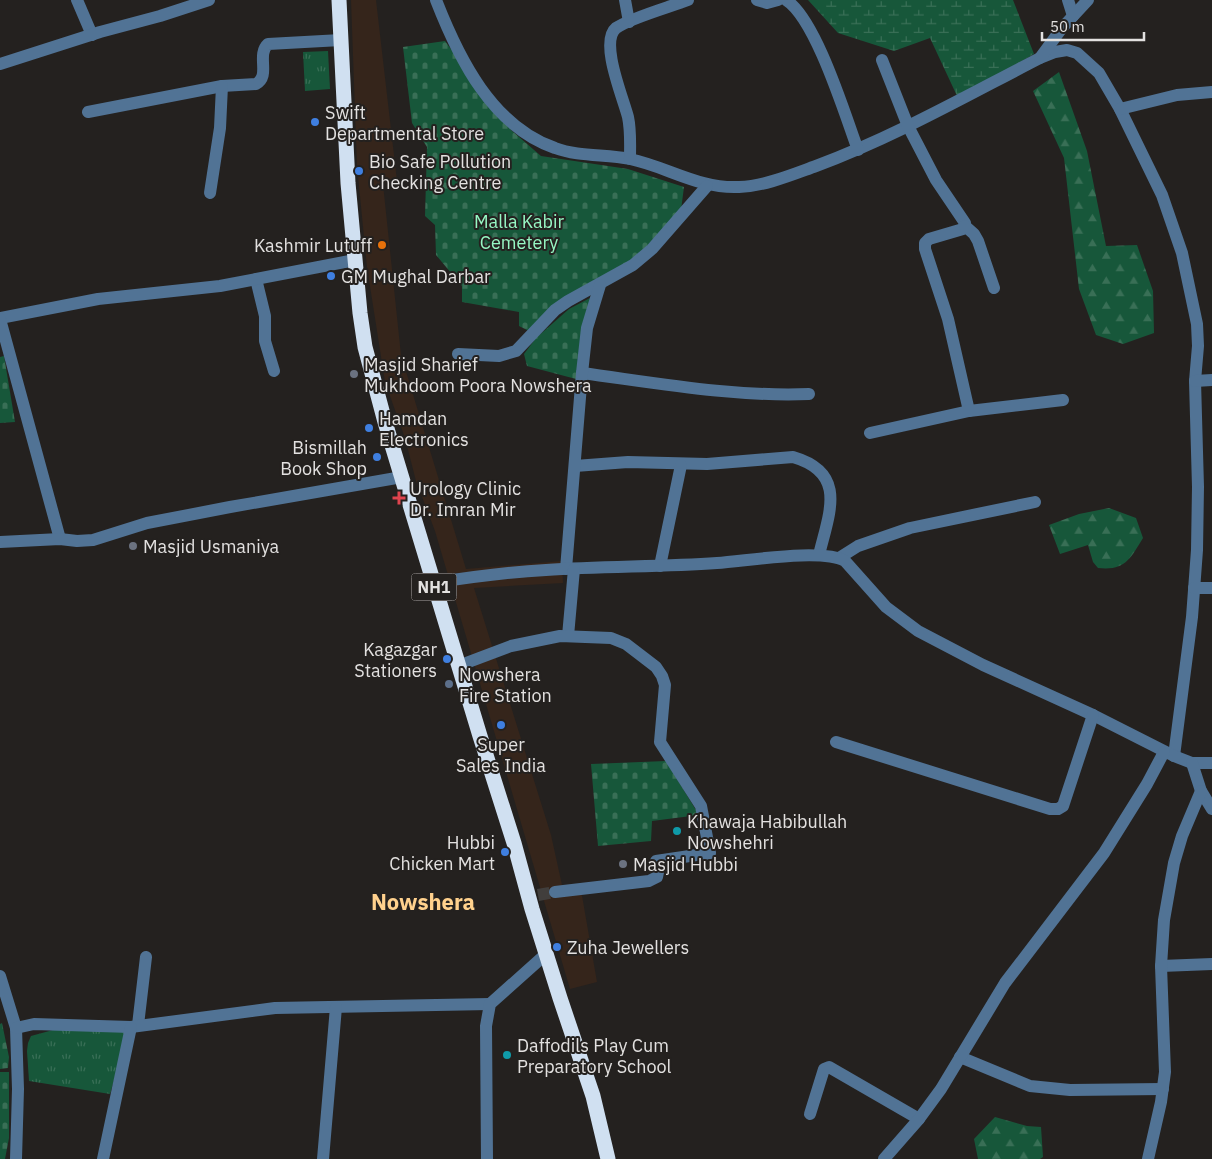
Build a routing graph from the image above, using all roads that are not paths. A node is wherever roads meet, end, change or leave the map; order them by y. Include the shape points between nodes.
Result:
1 (77, 0) edge
2 (209, 0) edge
3 (339, 0) edge
4 (436, 0) edge
5 (626, 0) edge
6 (688, 0) edge
7 (757, 0) edge
8 (778, 0) edge
9 (786, 0) edge
10 (1068, 0) edge
11 (1088, 0) edge
12 (1073, 16) junction
13 (629, 22) junction
14 (92, 35) junction
15 (341, 40) junction
16 (1040, 58) junction
17 (882, 60) dead end
18 (0, 64) edge
19 (222, 86) junction
20 (1212, 92) edge
21 (1120, 109) junction
22 (88, 112) dead end
23 (908, 126) junction
24 (858, 150) junction
25 (630, 159) junction
26 (707, 186) junction
27 (210, 194) dead end
28 (965, 226) junction
29 (355, 260) junction
30 (256, 279) junction
31 (600, 285) junction
32 (994, 288) dead end
33 (0, 318) edge
34 (458, 354) dead end
35 (274, 371) dead end
36 (582, 373) junction
37 (1212, 380) edge
38 (1195, 381) junction
39 (809, 394) dead end
40 (1063, 400) dead end
41 (969, 411) junction
42 (870, 433) dead end
43 (681, 464) junction
44 (575, 466) junction
45 (402, 477) junction
46 (1035, 502) dead end
47 (60, 539) junction
48 (0, 542) edge
49 (819, 554) junction
50 (838, 558) junction
51 (660, 566) junction
52 (570, 569) junction
53 (433, 583) junction
54 (1194, 588) junction
55 (1212, 588) edge
56 (568, 636) junction
57 (458, 666) junction
58 (1094, 715) junction
59 (836, 742) dead end
60 (1169, 754) junction
61 (1192, 763) junction
62 (1212, 763) edge
63 (1201, 791) junction
64 (1212, 808) edge
65 (555, 892) tunnel mouth
66 (546, 954) junction
67 (146, 957) dead end
68 (1212, 964) edge
69 (1161, 966) junction
70 (0, 976) edge
71 (3, 1002) edge
72 (490, 1004) junction
73 (336, 1007) junction
74 (135, 1026) junction
75 (16, 1028) junction
76 (960, 1057) junction
77 (1163, 1089) junction
78 (810, 1114) dead end
79 (918, 1119) junction
80 (16, 1159) edge
81 (103, 1159) edge
82 (323, 1159) edge
83 (487, 1159) edge
84 (608, 1159) edge
85 (884, 1159) edge
86 (1148, 1159) edge

1 - 14 street
2 - 14 street
3 - 15 highway, NH1
4 - 25 street via 465,63 502,116 533,139 556,149
5 - 13 street
6 - 13 street
7 - 8 street via 767,3
9 - 24 street via 808,27 818,46
10 - 12 street
11 - 12 street
12 - 16 street
13 - 25 street via 615,29 611,45 614,76 628,115
14 - 18 street
15 - 19 street via 268,44 264,47 263,77 260,81
15 - 29 highway, NH1
16 - 21 street via 1067,50 1077,53 1099,73
16 - 23 street
17 - 23 street
19 - 22 street
19 - 27 street via 220,128
20 - 21 street via 1177,95
21 - 38 street via 1162,196 1182,253 1197,324
23 - 24 street
23 - 28 street
24 - 26 street via 766,183 740,187
25 - 26 street
26 - 31 street via 652,249
28 - 32 street via 978,241
28 - 41 street via 929,239 925,249 948,319
29 - 30 street
29 - 45 highway, NH1 via 365,347
30 - 33 street via 98,299
30 - 35 street via 265,316 265,340
31 - 34 street via 555,310 516,351 499,356
31 - 36 street via 587,328
33 - 47 street
36 - 39 street via 718,391
36 - 44 street
37 - 38 street
38 - 54 street via 1198,487
40 - 41 street
41 - 42 street
43 - 44 street via 628,462
43 - 49 street via 793,457 807,461 823,473 832,498
43 - 51 street
44 - 52 street
45 - 47 street via 156,522 93,540
45 - 53 highway, NH1
46 - 50 street via 910,528 858,546
47 - 48 street
49 - 50 street
49 - 51 street
50 - 58 street via 845,561 886,607 918,631
51 - 52 street
52 - 53 street via 482,575
52 - 56 street
53 - 57 highway, NH1
54 - 55 street
54 - 60 street
56 - 57 street via 511,646
56 - 65 street via 612,638 644,657 662,676 660,742 701,806 710,852 656,861 657,876 649,882
57 - 66 highway, NH1 via 533,895
58 - 59 street via 1063,806 1058,809
58 - 60 street
60 - 61 street
60 - 76 street via 1104,853 1004,983
61 - 62 street
61 - 63 street
63 - 64 street
63 - 69 street via 1174,863 1164,920
66 - 72 street
66 - 84 highway, NH1 via 593,1096
67 - 74 street
68 - 69 street
69 - 77 street via 1165,1041
70 - 71 street
71 - 75 street
72 - 73 street
72 - 83 street via 486,1026
73 - 74 street via 275,1008
73 - 82 street
74 - 75 street via 34,1024
74 - 81 street
75 - 80 street
76 - 77 street via 1030,1086 1070,1090
76 - 79 street
77 - 86 street
78 - 79 street via 824,1069 829,1067
79 - 85 street

